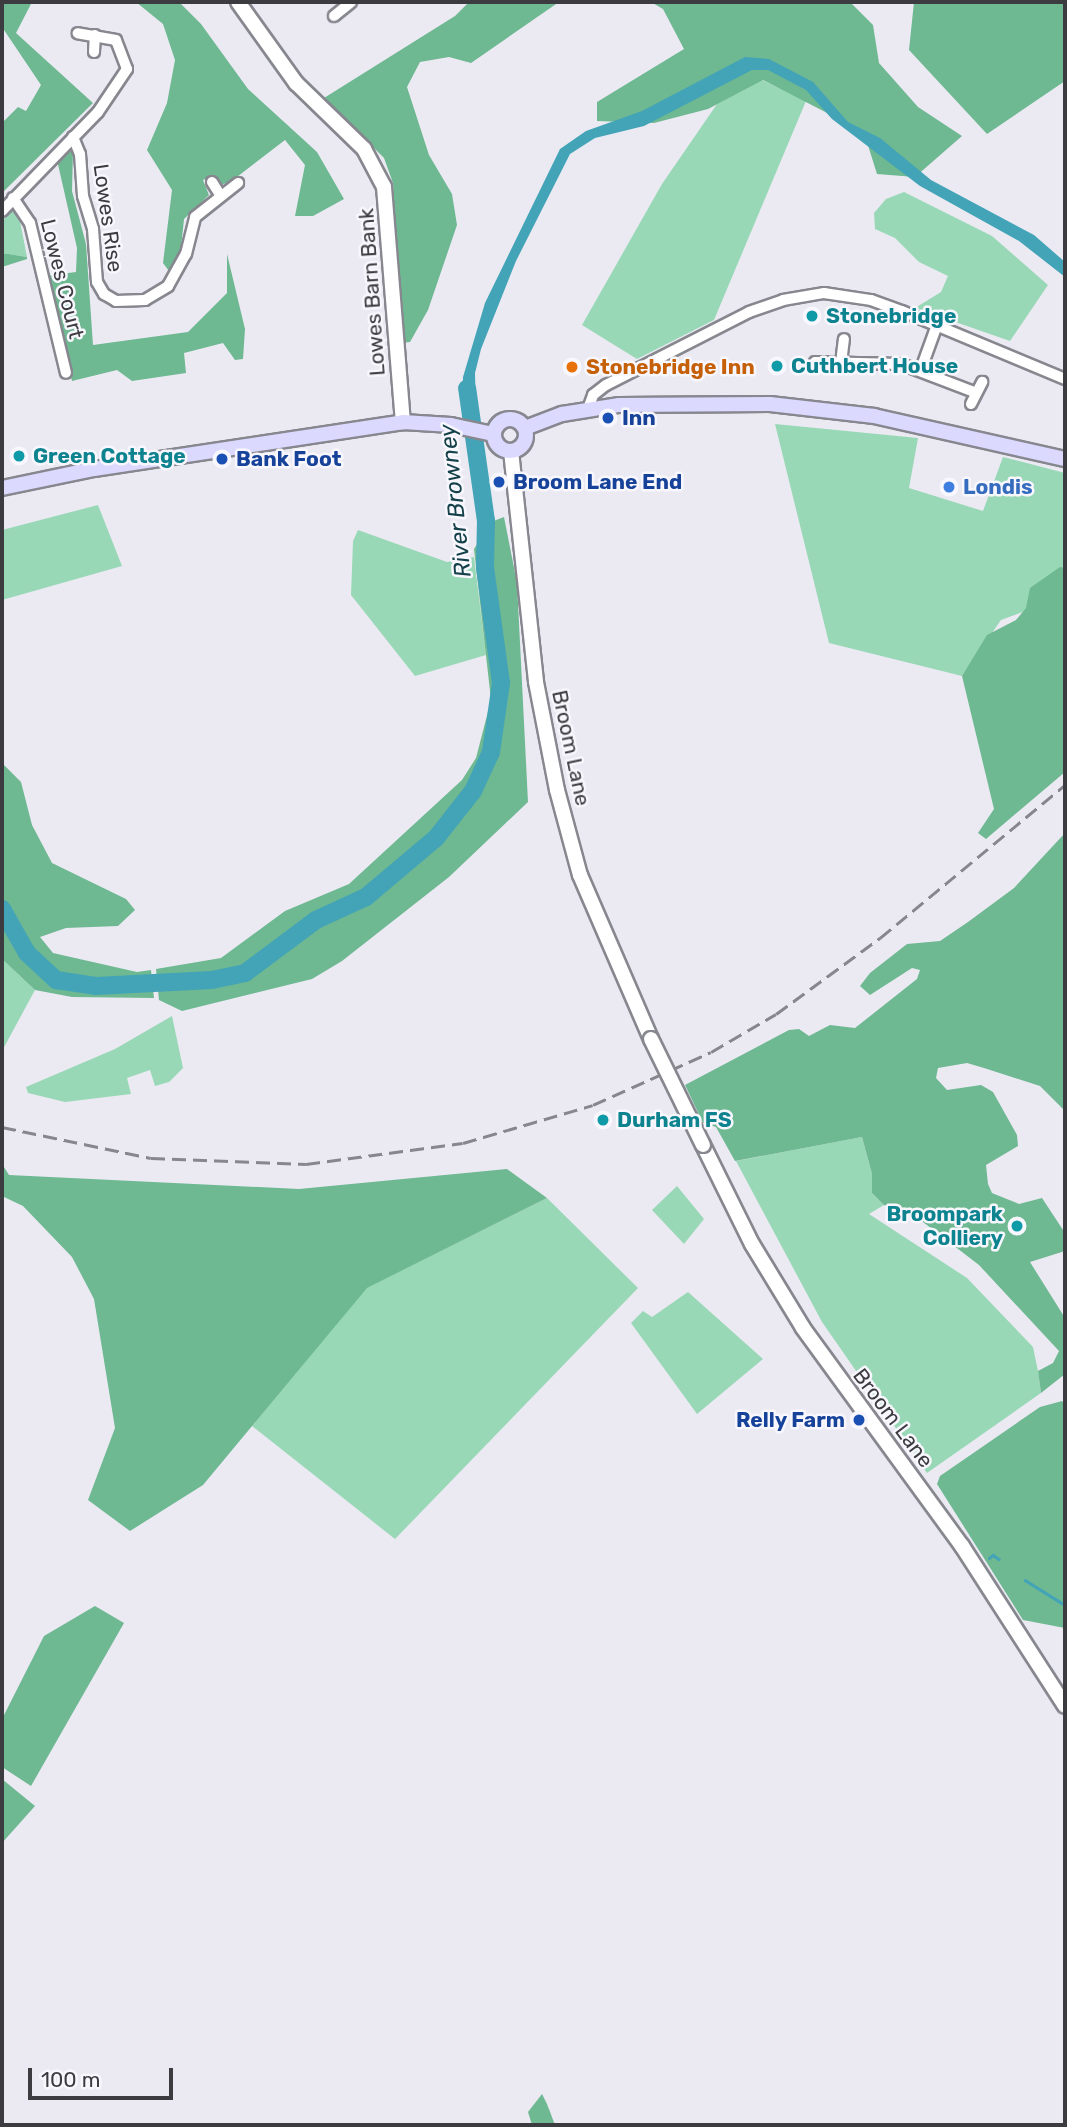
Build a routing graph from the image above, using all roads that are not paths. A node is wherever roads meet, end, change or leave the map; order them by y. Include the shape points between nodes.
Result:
1 (239, 2) edge
2 (351, 2) edge
3 (334, 16) dead end
4 (78, 33) dead end
5 (95, 36) junction
6 (93, 52) dead end
7 (73, 137) junction
8 (212, 182) dead end
9 (238, 183) dead end
10 (220, 195) junction
11 (13, 198) junction
12 (2, 211) edge
13 (937, 325) junction
14 (844, 340) dead end
15 (815, 362) dead end
16 (841, 363) junction
17 (921, 369) junction
18 (66, 373) dead end
19 (1065, 379) edge
20 (982, 383) dead end
21 (975, 392) junction
22 (971, 404) dead end
23 (588, 409) junction
24 (403, 422) junction
25 (525, 428) junction
26 (494, 434) junction
27 (511, 451) junction
28 (1065, 459) edge
29 (2, 488) edge
30 (1065, 1706) edge

1 - 24 main road, Lowes Barn Bank via 296,83 364,149 384,187
2 - 3 street
4 - 5 street
5 - 6 street
5 - 7 street via 116,40 127,69 98,112
7 - 10 street, Lowes Rise via 94,237 97,282 104,295 116,301 145,300 168,286 186,254 195,217
7 - 11 street
8 - 10 street
9 - 10 street, Lowes Rise
11 - 12 street
11 - 18 street, Lowes Court via 30,223
13 - 17 street
13 - 19 street
13 - 23 street via 843,294 783,300 749,312 606,385 593,395
14 - 16 street
15 - 16 street
16 - 17 street
17 - 21 street
20 - 21 street
21 - 22 street
23 - 25 main road
23 - 28 main road via 671,402 826,409
24 - 26 main road
24 - 29 main road via 94,469
25 - 26 main road via 509,418 496,425
25 - 27 main road via 524,443
26 - 27 main road via 497,444
27 - 30 main road, Broom Lane, bridge via 536,682 551,765 580,875 651,1039 752,1244 803,1328 962,1546

